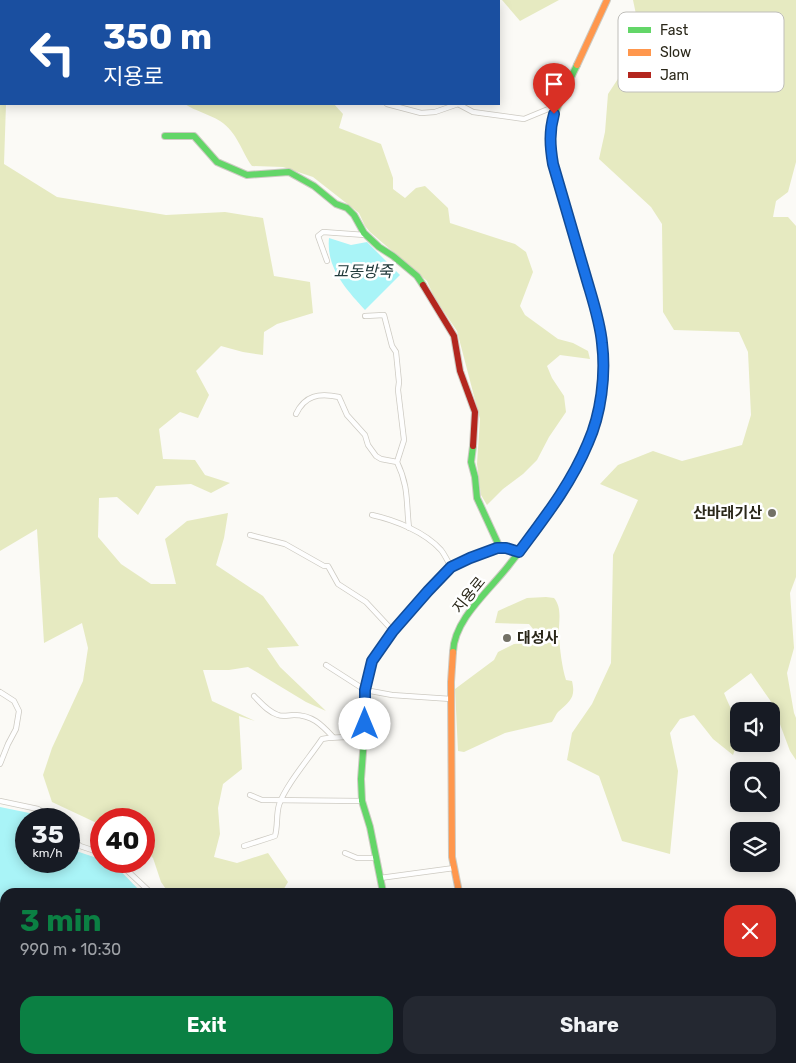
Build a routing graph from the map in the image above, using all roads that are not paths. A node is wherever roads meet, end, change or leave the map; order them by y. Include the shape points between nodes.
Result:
1 (607, 0) edge
2 (391, 105) edge
3 (455, 105) edge
4 (460, 105) edge
5 (558, 105) junction
6 (165, 136) dead end
7 (367, 235) junction
8 (327, 261) dead end
9 (365, 316) dead end
10 (296, 414) dead end
11 (397, 462) junction
12 (372, 515) dead end
13 (410, 528) junction
14 (250, 535) dead end
15 (500, 548) junction
16 (519, 552) junction
17 (451, 567) junction
18 (393, 631) junction
19 (326, 665) dead end
20 (365, 690) junction
21 (0, 692) edge
22 (254, 696) dead end
23 (451, 699) junction
24 (364, 736) junction
25 (333, 737) junction
26 (0, 764) edge
27 (250, 795) dead end
28 (282, 800) junction
29 (0, 801) edge
30 (362, 801) junction
31 (33, 808) edge
32 (244, 846) dead end
33 (345, 853) dead end
34 (376, 858) junction
35 (454, 868) junction
36 (130, 873) edge
37 (380, 878) junction
38 (146, 888) edge
39 (382, 888) edge
40 (458, 888) edge

1 - 5 street, 지용로
2 - 3 street via 420,113
4 - 5 street via 487,116 524,119
5 - 16 street, 지용로 via 550,128 553,164 594,306 602,341 603,371 599,406 588,444 560,498
6 - 7 street via 194,136 218,162 248,175 289,172 347,208
7 - 8 street via 323,232 318,236
7 - 15 street via 417,276 454,336 460,370 475,412 471,462 478,498
9 - 11 street via 384,314 396,352 404,433
10 - 11 street via 307,399 339,397 347,415 365,435 376,456
11 - 13 street via 404,479
12 - 13 street
13 - 17 street via 434,543
14 - 18 street via 285,544 328,566 338,584 366,602
15 - 16 street
15 - 17 street
16 - 23 street, 지용로 via 458,630 451,660
17 - 18 street
18 - 20 street via 372,661
19 - 20 street
20 - 23 street
20 - 24 street
21 - 26 street via 14,701 18,711 16,729
22 - 25 street via 264,708 278,715 313,718
23 - 35 street, 지용로
24 - 25 street
24 - 30 street
25 - 28 street via 322,739
27 - 28 street via 262,800
28 - 30 street
28 - 32 street via 275,836
29 - 31 street
30 - 34 street
33 - 34 street via 357,858
34 - 37 street
35 - 37 street
35 - 40 street, 지용로
36 - 38 street
37 - 39 street

